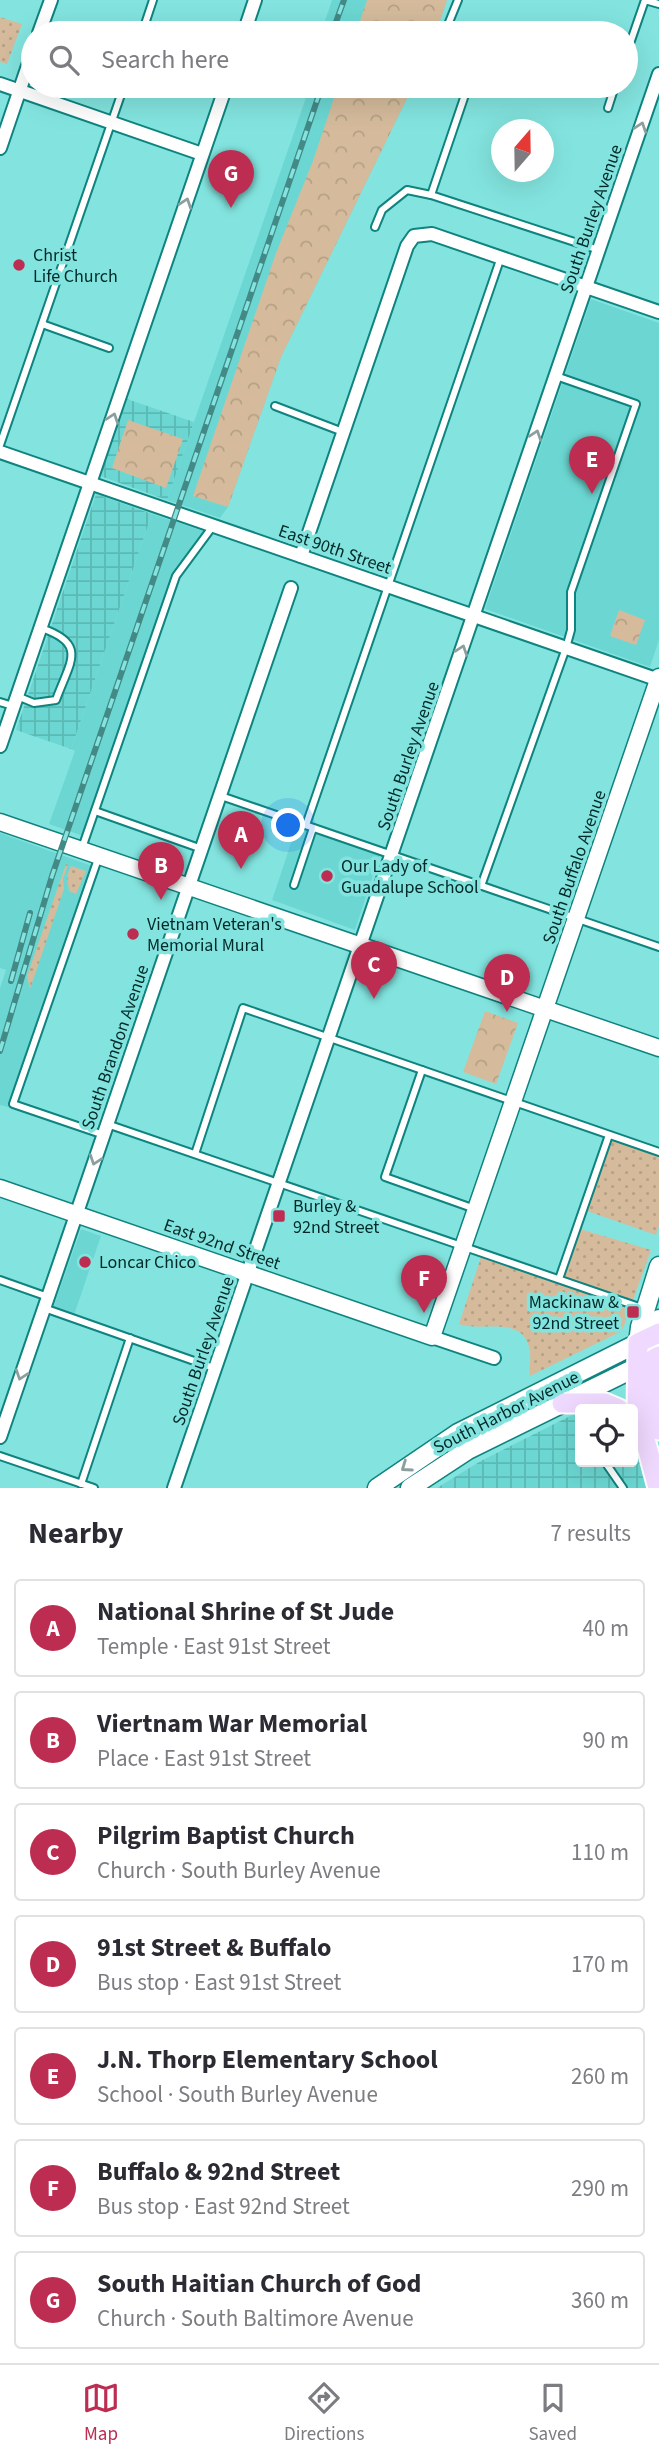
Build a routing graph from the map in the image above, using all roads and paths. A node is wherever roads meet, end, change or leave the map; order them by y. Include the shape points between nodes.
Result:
1 (51, 0) edge
2 (153, 0) edge
3 (255, 0) edge
4 (458, 0) edge
5 (659, 4) edge
6 (43, 21) edge
7 (146, 21) edge
8 (248, 21) edge
9 (449, 21) edge
10 (638, 21) edge
11 (659, 74) edge
12 (0, 84) edge
13 (21, 88) edge
14 (20, 91) junction
15 (41, 98) edge
16 (120, 98) edge
17 (222, 98) edge
18 (464, 98) edge
19 (611, 98) edge
20 (608, 108) dead end
21 (111, 122) junction
22 (0, 148) edge
23 (202, 154) junction
24 (431, 195) junction
25 (375, 227) dead end
26 (599, 250) junction
27 (501, 257) junction
28 (586, 287) junction
29 (659, 312) edge
30 (42, 324) junction
31 (109, 348) dead end
32 (556, 376) junction
33 (275, 406) dead end
34 (343, 432) junction
35 (0, 445) edge
36 (0, 452) edge
37 (91, 483) junction
38 (214, 526) junction
39 (301, 556) junction
40 (388, 586) junction
41 (291, 588) dead end
42 (474, 616) junction
43 (41, 628) junction
44 (566, 648) junction
45 (659, 679) edge
46 (15, 701) junction
47 (0, 702) edge
48 (0, 746) edge
49 (220, 796) junction
50 (95, 811) junction
51 (0, 822) edge
52 (310, 826) junction
53 (202, 849) junction
54 (81, 850) junction
55 (392, 855) junction
56 (99, 856) junction
57 (294, 885) dead end
58 (481, 886) junction
59 (189, 887) junction
60 (577, 919) junction
61 (361, 947) junction
62 (659, 947) edge
63 (545, 1009) junction
64 (330, 1038) junction
65 (659, 1048) edge
66 (422, 1070) junction
67 (513, 1102) junction
68 (106, 1130) junction
69 (609, 1135) junction
70 (659, 1152) edge
71 (195, 1154) junction
72 (279, 1183) junction
73 (0, 1188) edge
74 (476, 1210) junction
75 (76, 1214) junction
76 (464, 1247) junction
77 (659, 1266) edge
78 (248, 1274) junction
79 (559, 1279) junction
80 (0, 1280) edge
81 (46, 1302) junction
82 (655, 1324) edge
83 (432, 1337) junction
84 (130, 1338) junction
85 (638, 1343) junction
86 (494, 1358) dead end
87 (651, 1360) edge
88 (216, 1368) junction
89 (562, 1403) junction
90 (607, 1404) edge
91 (646, 1425) edge
92 (0, 1437) edge
93 (0, 1456) edge
94 (608, 1467) edge
95 (81, 1484) junction
96 (94, 1488) edge
97 (174, 1488) edge
98 (377, 1488) edge
99 (410, 1488) edge
100 (623, 1488) edge
101 (658, 1488) edge

1 - 6 street
2 - 7 lane
3 - 8 street
4 - 9 lane
5 - 10 lane via 645,0
26 -> 11 street, South Burley Avenue
12 - 14 street
13 - 14 street
14 - 22 street
15 - 21 street
16 - 21 lane
17 - 23 street
18 - 24 lane
19 - 20 lane
21 - 23 street
21 - 30 lane
37 -> 23 street
24 - 25 lane via 407,190 382,210
24 - 26 lane
26 - 28 street, South Burley Avenue
27 - 28 street
27 - 34 street via 432,234 414,236
27 - 40 lane
28 - 29 street
28 - 32 street, South Burley Avenue
30 - 31 lane
30 - 35 lane
42 -> 32 street, South Burley Avenue
32 - 44 lane via 636,404 571,593
33 - 34 lane
34 - 39 street
36 - 37 street, East 90th Street
37 - 38 street, East 90th Street
37 - 43 street
38 - 39 street, East 90th Street
38 - 50 lane via 176,576
39 - 40 street, East 90th Street
40 - 42 street, East 90th Street
40 - 52 lane
41 - 49 street, South Brandon Avenue
42 - 44 street, East 90th Street
55 -> 42 street, South Burley Avenue
43 - 46 street
43 - 46 lane via 59,634 70,643 73,653 56,700
44 - 45 street, East 90th Street
44 - 58 lane
45 - 60 street, South Buffalo Avenue
46 - 47 lane
46 - 48 street
49 - 52 lane
49 - 53 street, South Brandon Avenue
50 - 53 lane
50 - 54 lane
51 - 54 street
52 - 55 lane
52 - 57 lane
53 - 59 street, South Brandon Avenue
54 - 56 street
55 - 58 lane
55 - 61 street, South Burley Avenue
56 - 59 street
56 - 68 lane via 13,1104
58 - 60 lane
59 - 61 street
59 - 68 street, South Brandon Avenue
60 - 62 lane
60 - 63 street, South Buffalo Avenue
61 - 63 street
61 - 64 street, South Burley Avenue
63 - 65 street
63 - 67 street, South Buffalo Avenue
64 - 66 lane
64 - 71 lane via 243,1008
64 - 72 street, South Burley Avenue
66 - 67 lane
66 - 74 lane via 384,1177
67 - 69 lane
67 - 74 street, South Buffalo Avenue
68 - 71 lane
68 -> 75 street, South Brandon Avenue
69 - 70 lane
69 - 79 lane
71 - 72 lane
72 - 76 lane
72 - 78 street, South Burley Avenue
73 - 75 street, East 92nd Street
74 - 76 street, South Buffalo Avenue
75 - 78 street, East 92nd Street
75 - 81 street, South Brandon Avenue
76 - 79 lane
76 - 83 street, South Buffalo Avenue
77 - 82 main road
78 - 83 street, East 92nd Street
78 - 88 street, South Burley Avenue
79 - 82 lane
80 - 81 lane
81 - 84 lane
81 -> 92 street, South Brandon Avenue
82 - 85 main road
82 - 85 main road via 639,1327
82 - 87 main road
83 - 86 street, East 92nd Street
84 - 88 lane
84 - 95 lane
85 - 87 main road
85 -> 98 main road, South Harbor Avenue via 458,1433
87 - 89 main road, South Harbor Avenue
87 - 91 main road via 637,1409
88 - 97 street, South Burley Avenue
89 - 90 main road
89 - 99 main road, South Harbor Avenue via 468,1450
91 - 101 main road
93 - 95 lane
94 - 100 lane
95 - 96 lane

